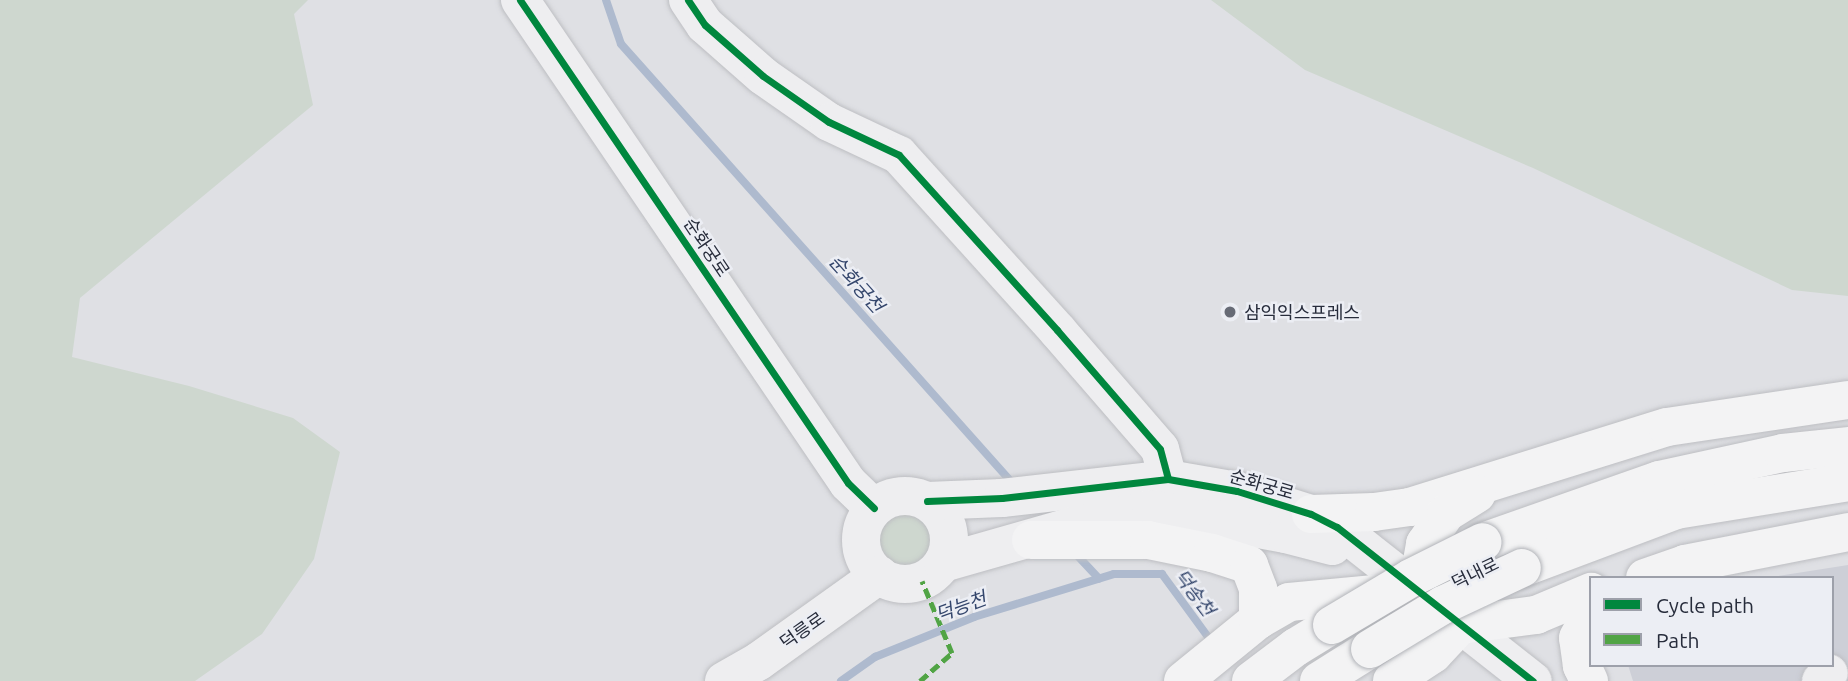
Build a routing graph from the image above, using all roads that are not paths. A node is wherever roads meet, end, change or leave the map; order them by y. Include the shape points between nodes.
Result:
1 (520, 0) edge
2 (688, 0) edge
3 (1848, 400) edge
4 (1848, 446) edge
5 (1509, 475) junction
6 (1848, 482) edge
7 (928, 501) junction
8 (874, 508) junction
9 (1156, 509) junction
10 (1311, 514) junction
11 (1848, 532) edge
12 (1031, 540) joint
13 (1375, 558) junction
14 (943, 563) junction
15 (879, 575) junction
16 (1651, 576) edge
17 (1417, 590) junction
18 (1589, 593) edge
19 (1589, 618) edge
20 (1258, 620) junction
21 (1460, 625) junction
22 (724, 681) edge
23 (1183, 681) edge
24 (1251, 681) edge
25 (1319, 681) edge
26 (1392, 681) edge
27 (1533, 681) edge
28 (1589, 681) edge

1 - 8 street, 순화궁로 via 848,483
2 - 9 street via 705,25 763,76 829,122 899,155 1160,449
3 - 5 highway via 1668,427
4 - 24 highway, 덕내로, bridge via 1783,453 1659,480 1483,542 1332,625
5 - 10 highway via 1409,507
5 - 17 highway via 1446,513 1424,544
6 - 25 highway, 덕내로, bridge via 1676,510 1522,568 1443,606
7 - 8 street via 900,495
7 - 9 street, 순화궁로 via 1002,498 1096,486
7 - 14 street via 946,522 950,536
8 - 15 street via 865,520 862,550 868,566
9 - 10 street, 순화궁로 via 1237,491
9 - 12 highway
9 - 13 street, 순화궁로 via 1286,534
9 - 20 highway via 1212,553 1249,565 1258,589
10 - 13 street, 순화궁로 via 1337,527
11 - 16 highway via 1685,564
12 - 14 street
13 - 17 street, 순화궁로
14 - 15 street via 934,574 908,584
15 - 22 street, 덕릉로
17 - 20 highway via 1289,602
17 - 21 street, 순화궁로
18 - 21 highway via 1536,615
19 - 28 highway via 1578,638
20 - 23 highway
21 - 26 highway via 1433,654
21 - 27 street, 순화궁로

